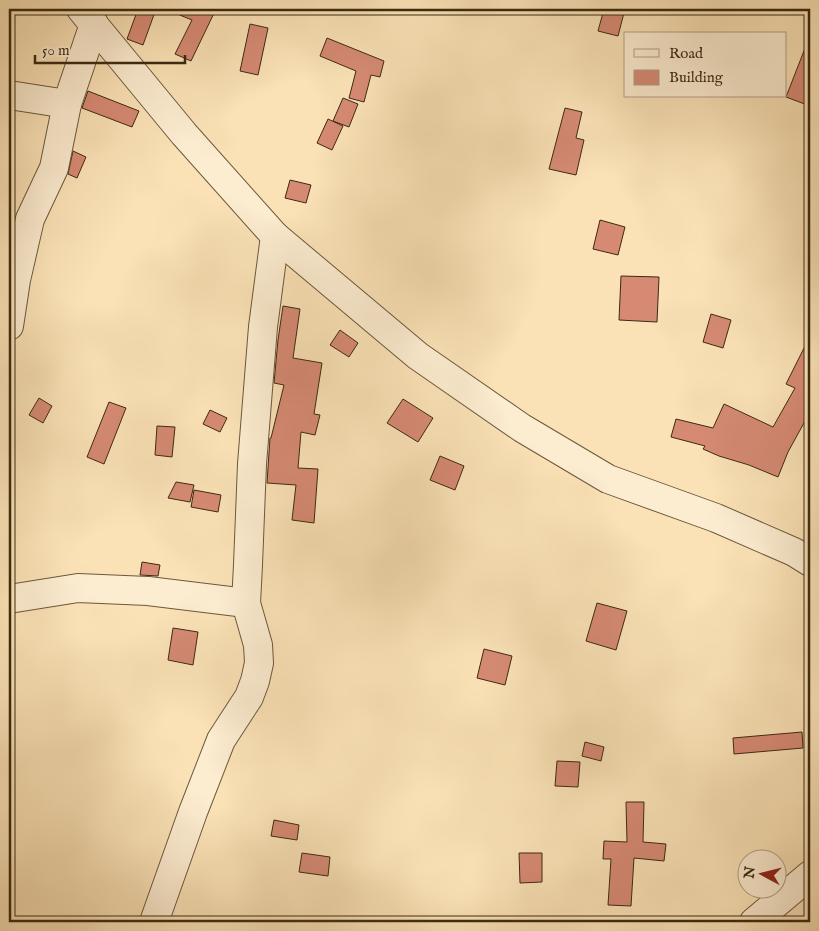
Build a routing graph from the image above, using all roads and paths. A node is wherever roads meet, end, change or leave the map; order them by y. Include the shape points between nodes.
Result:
1 (87, 16) edge
2 (9, 96) edge
3 (67, 104) junction
4 (20, 216) edge
5 (275, 236) junction
6 (9, 326) edge
7 (810, 562) edge
8 (9, 599) edge
9 (246, 603) junction
10 (810, 875) edge
11 (154, 922) edge
12 (754, 922) edge

1 - 3 street
1 - 5 street via 178,127
2 - 3 street
3 - 4 street via 54,168
4 - 6 street
5 - 7 street via 418,356 522,428 608,479 716,518
5 - 9 street via 252,454
8 - 9 street via 78,588
9 - 11 street via 258,645 255,681 249,697 222,740
10 - 12 street

